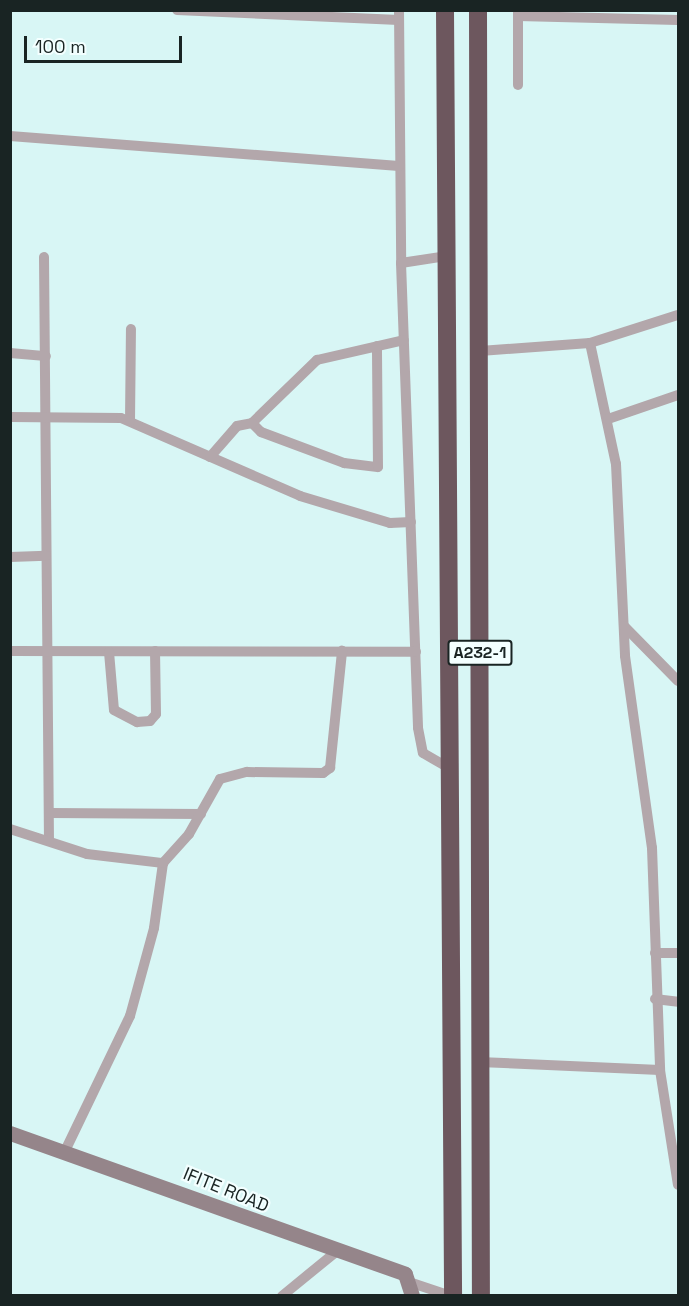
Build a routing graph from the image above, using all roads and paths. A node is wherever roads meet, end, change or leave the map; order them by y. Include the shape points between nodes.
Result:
1 (177, 10) edge
2 (445, 10) edge
3 (478, 10) edge
4 (518, 13) edge
5 (399, 15) edge
6 (678, 20) edge
7 (518, 85) dead end
8 (10, 136) edge
9 (399, 166) junction
10 (447, 256) junction
11 (44, 257) dead end
12 (401, 263) junction
13 (678, 315) edge
14 (131, 329) dead end
15 (404, 340) junction
16 (590, 343) junction
17 (377, 346) junction
18 (480, 351) junction
19 (10, 353) edge
20 (46, 356) junction
21 (678, 395) edge
22 (10, 417) edge
23 (46, 417) junction
24 (608, 419) junction
25 (130, 421) junction
26 (252, 423) junction
27 (210, 457) junction
28 (411, 522) junction
29 (46, 556) junction
30 (10, 557) edge
31 (624, 626) junction
32 (10, 651) edge
33 (155, 651) junction
34 (342, 651) junction
35 (109, 652) junction
36 (416, 652) junction
37 (47, 653) junction
38 (678, 681) edge
39 (447, 767) junction
40 (50, 813) junction
41 (201, 814) junction
42 (10, 829) edge
43 (49, 840) junction
44 (164, 863) junction
45 (655, 953) junction
46 (678, 953) edge
47 (655, 999) junction
48 (678, 1002) edge
49 (479, 1062) junction
50 (660, 1070) junction
51 (10, 1133) edge
52 (675, 1135) edge
53 (65, 1151) junction
54 (678, 1185) edge
55 (337, 1251) junction
56 (416, 1288) edge
57 (282, 1296) edge
58 (452, 1296) edge
59 (482, 1296) edge

1 - 5 street
2 - 10 highway, A232-1
3 - 18 highway, A232-1
4 - 6 street
4 - 7 street
5 - 9 street
8 - 9 street
9 - 12 street
10 - 12 street
10 - 39 highway, A232-1
11 - 20 street
12 - 15 street
13 - 16 street
14 - 25 street
15 - 17 street
15 - 28 street
16 - 18 street
16 - 24 street
17 - 26 street via 317,360
17 - 26 street via 378,466 334,459 261,432
18 - 49 highway, A232-1
19 - 20 street
20 - 23 street
21 - 24 street
22 - 23 street
23 - 25 street
23 - 29 street
24 - 31 street via 616,464
25 - 27 street
26 - 27 street via 237,426
27 - 28 street via 300,496 390,523
28 - 36 street
29 - 30 street
29 - 37 street
31 - 38 street
31 - 45 street via 628,692 649,820
32 - 37 street
33 - 34 street
33 - 35 street
33 - 35 street via 156,714 144,722 124,719 114,710
34 - 36 street
34 - 41 street via 330,768 323,773 230,774 220,779
35 - 37 street
36 - 39 street via 423,753
37 - 40 street
39 - 58 highway, A232-1
40 - 41 street
40 - 43 street
41 - 44 street
42 - 43 street
43 - 44 street via 87,854
44 - 53 street via 154,928 130,1016
45 - 46 street
45 - 47 street
47 - 48 street
47 - 50 street
49 - 50 street
49 - 59 highway, A232-1
50 - 52 street
51 - 53 street, IFITE ROAD
52 - 54 street
53 - 55 street, IFITE ROAD
55 - 56 street, IFITE ROAD via 405,1274
55 - 57 street
56 - 58 street

